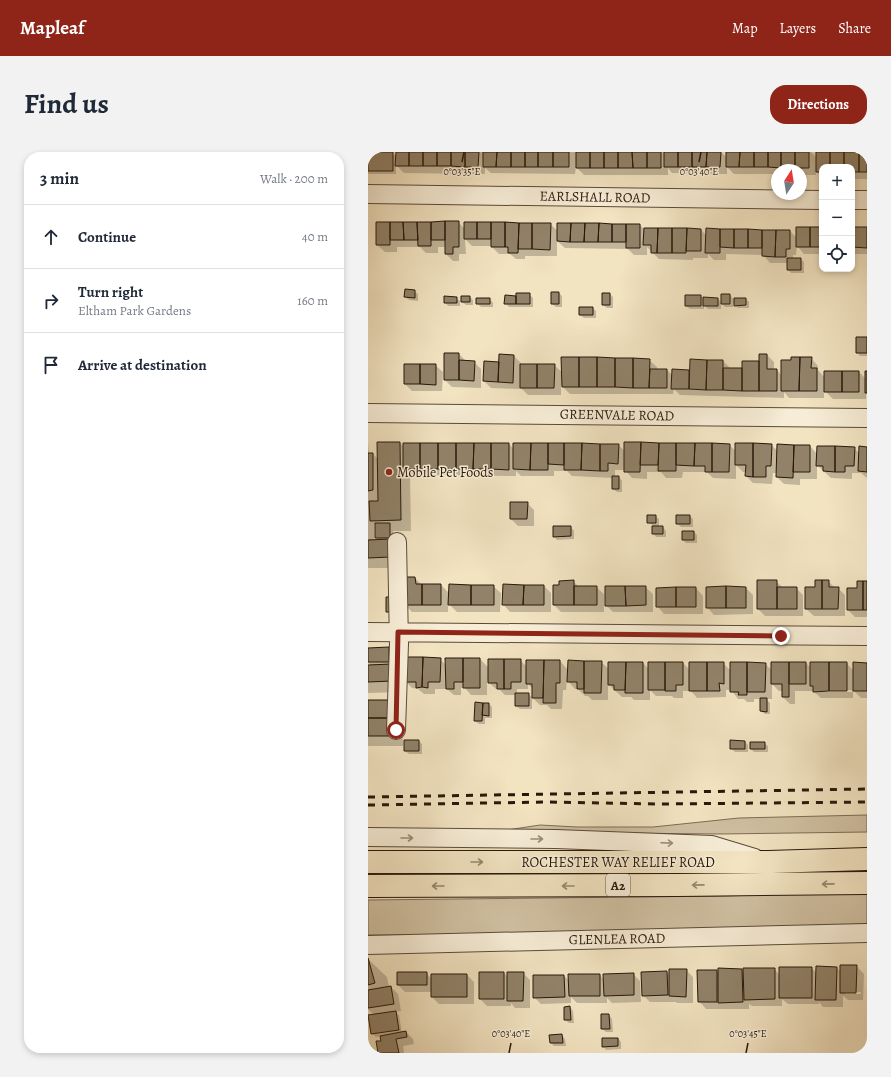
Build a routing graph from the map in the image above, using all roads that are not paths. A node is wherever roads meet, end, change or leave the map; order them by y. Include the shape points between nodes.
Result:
1 (368, 194) edge
2 (819, 200) edge
3 (855, 200) edge
4 (867, 200) edge
5 (368, 413) edge
6 (867, 418) edge
7 (397, 542) dead end
8 (368, 632) edge
9 (398, 632) junction
10 (867, 636) edge
11 (396, 730) dead end
12 (368, 838) edge
13 (867, 859) edge
14 (368, 862) edge
15 (768, 862) junction
16 (867, 882) edge
17 (368, 886) edge
18 (867, 933) edge
19 (368, 945) edge

1 - 2 street, EARLSHALL ROAD
3 - 4 street
5 - 6 street, GREENVALE ROAD
7 - 9 street
8 - 9 street
9 - 10 street
9 - 11 street
12 -> 15 street via 556,839 712,845
13 - 15 highway, ROCHESTER WAY RELIEF ROAD / A2
14 -> 15 highway, ROCHESTER WAY RELIEF ROAD / A2
16 -> 17 highway, ROCHESTER WAY RELIEF ROAD / A2
18 - 19 street, GLENLEA ROAD

